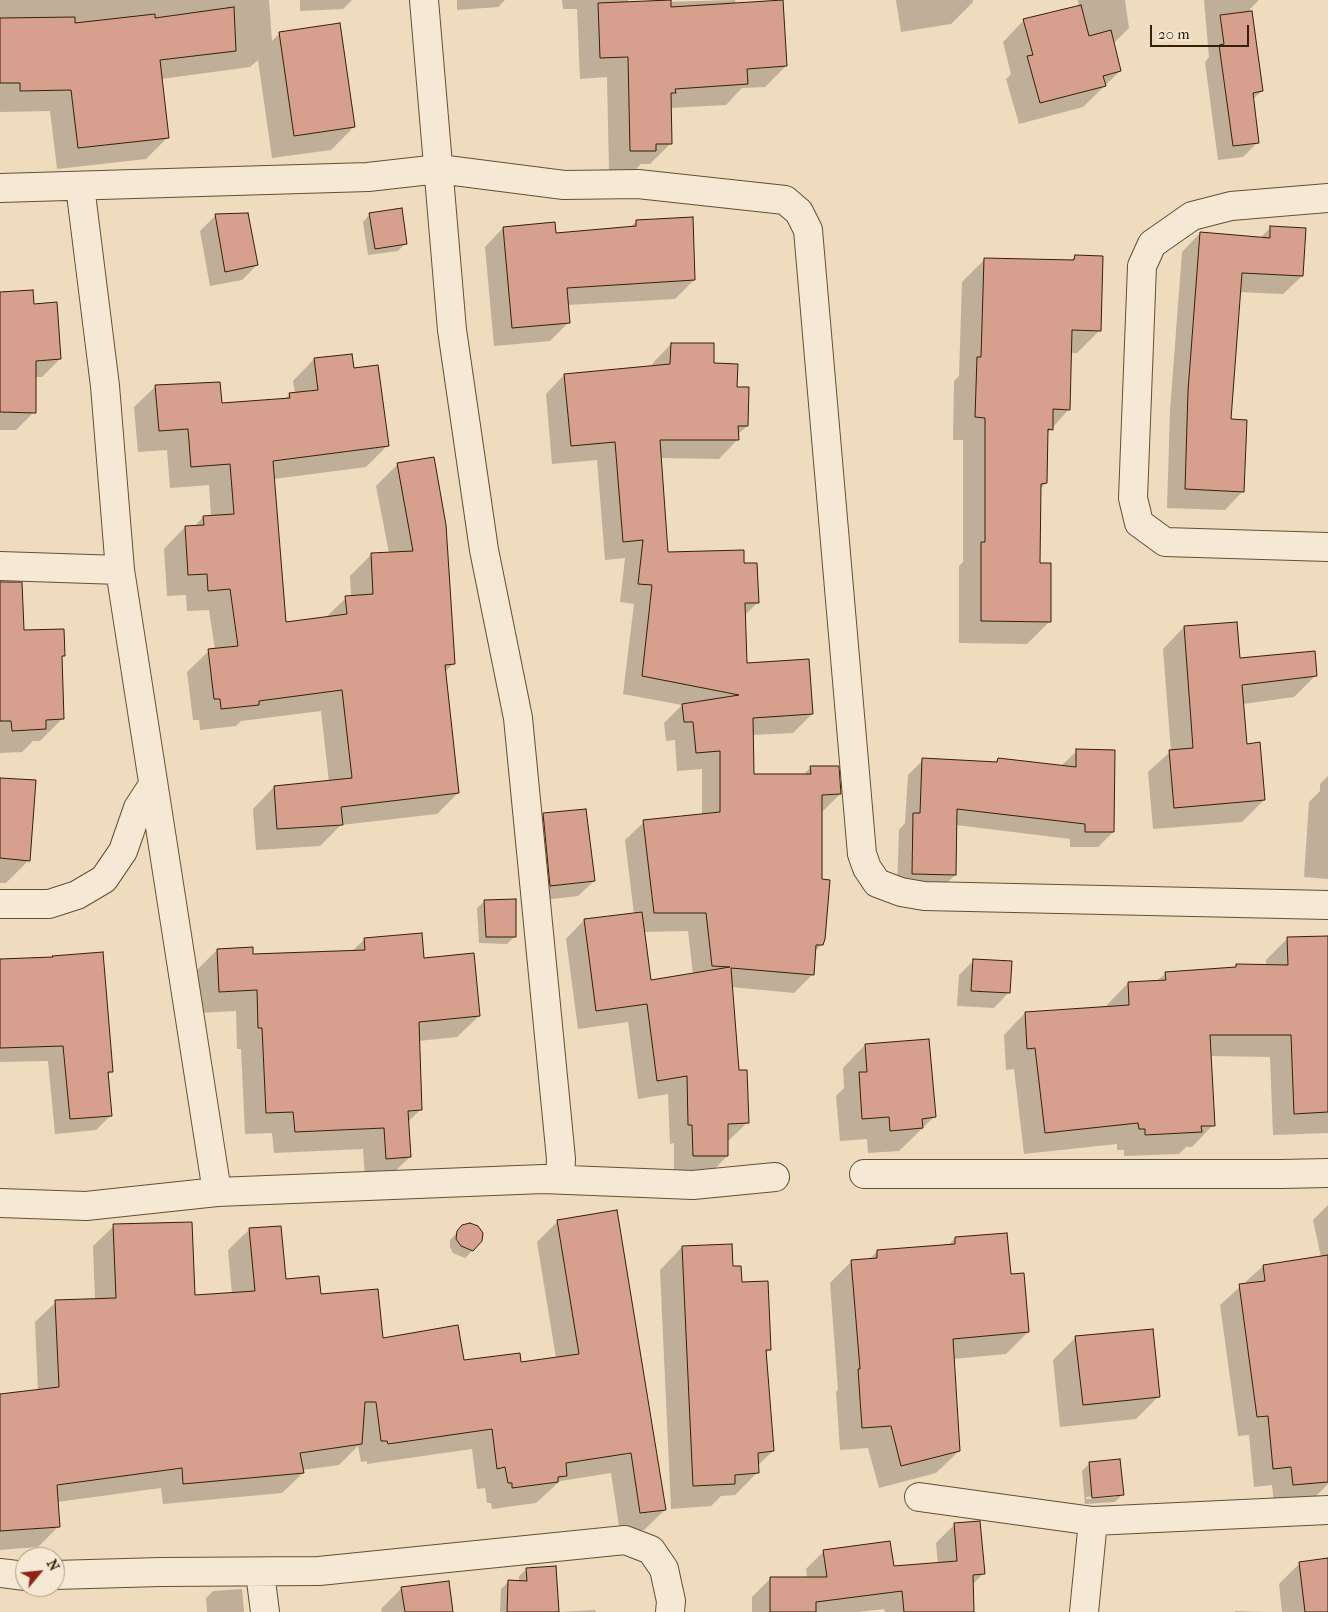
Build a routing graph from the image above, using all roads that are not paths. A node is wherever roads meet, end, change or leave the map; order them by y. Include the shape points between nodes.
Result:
1 (424, 0) edge
2 (439, 169) junction
3 (80, 186) junction
4 (0, 188) edge
5 (1328, 198) edge
6 (1328, 548) edge
7 (0, 566) edge
8 (120, 570) junction
9 (153, 785) junction
10 (0, 904) edge
11 (1328, 905) edge
12 (1328, 1172) edge
13 (864, 1174) dead end
14 (775, 1177) dead end
15 (560, 1178) junction
16 (217, 1192) junction
17 (0, 1203) edge
18 (919, 1497) dead end
19 (1328, 1510) edge
20 (1093, 1521) junction
21 (0, 1573) edge
22 (260, 1573) junction
23 (15, 1575) edge
24 (65, 1575) edge
25 (265, 1612) edge
26 (670, 1612) edge
27 (1084, 1612) edge

1 - 2 street
2 - 3 street via 368,178
2 - 11 street via 564,185 638,184 785,200 799,212 808,230 862,854 867,868 889,888 924,896
2 - 15 street via 452,330 484,550 518,718
3 - 4 street
3 - 8 street via 105,386
5 - 6 street via 1231,206 1192,216 1152,244 1142,266 1133,498 1139,523 1165,542
7 - 8 street
8 - 9 street
9 - 10 street via 138,808 123,851 104,879 77,895 49,904
9 - 16 street
12 - 13 street
14 - 15 street via 693,1185
15 - 16 street
16 - 17 street via 86,1206
18 - 20 street
19 - 20 street
20 - 27 street
21 - 23 street
22 - 24 street
22 - 25 street
22 - 26 street via 377,1567 625,1540 650,1550 664,1569 671,1601

